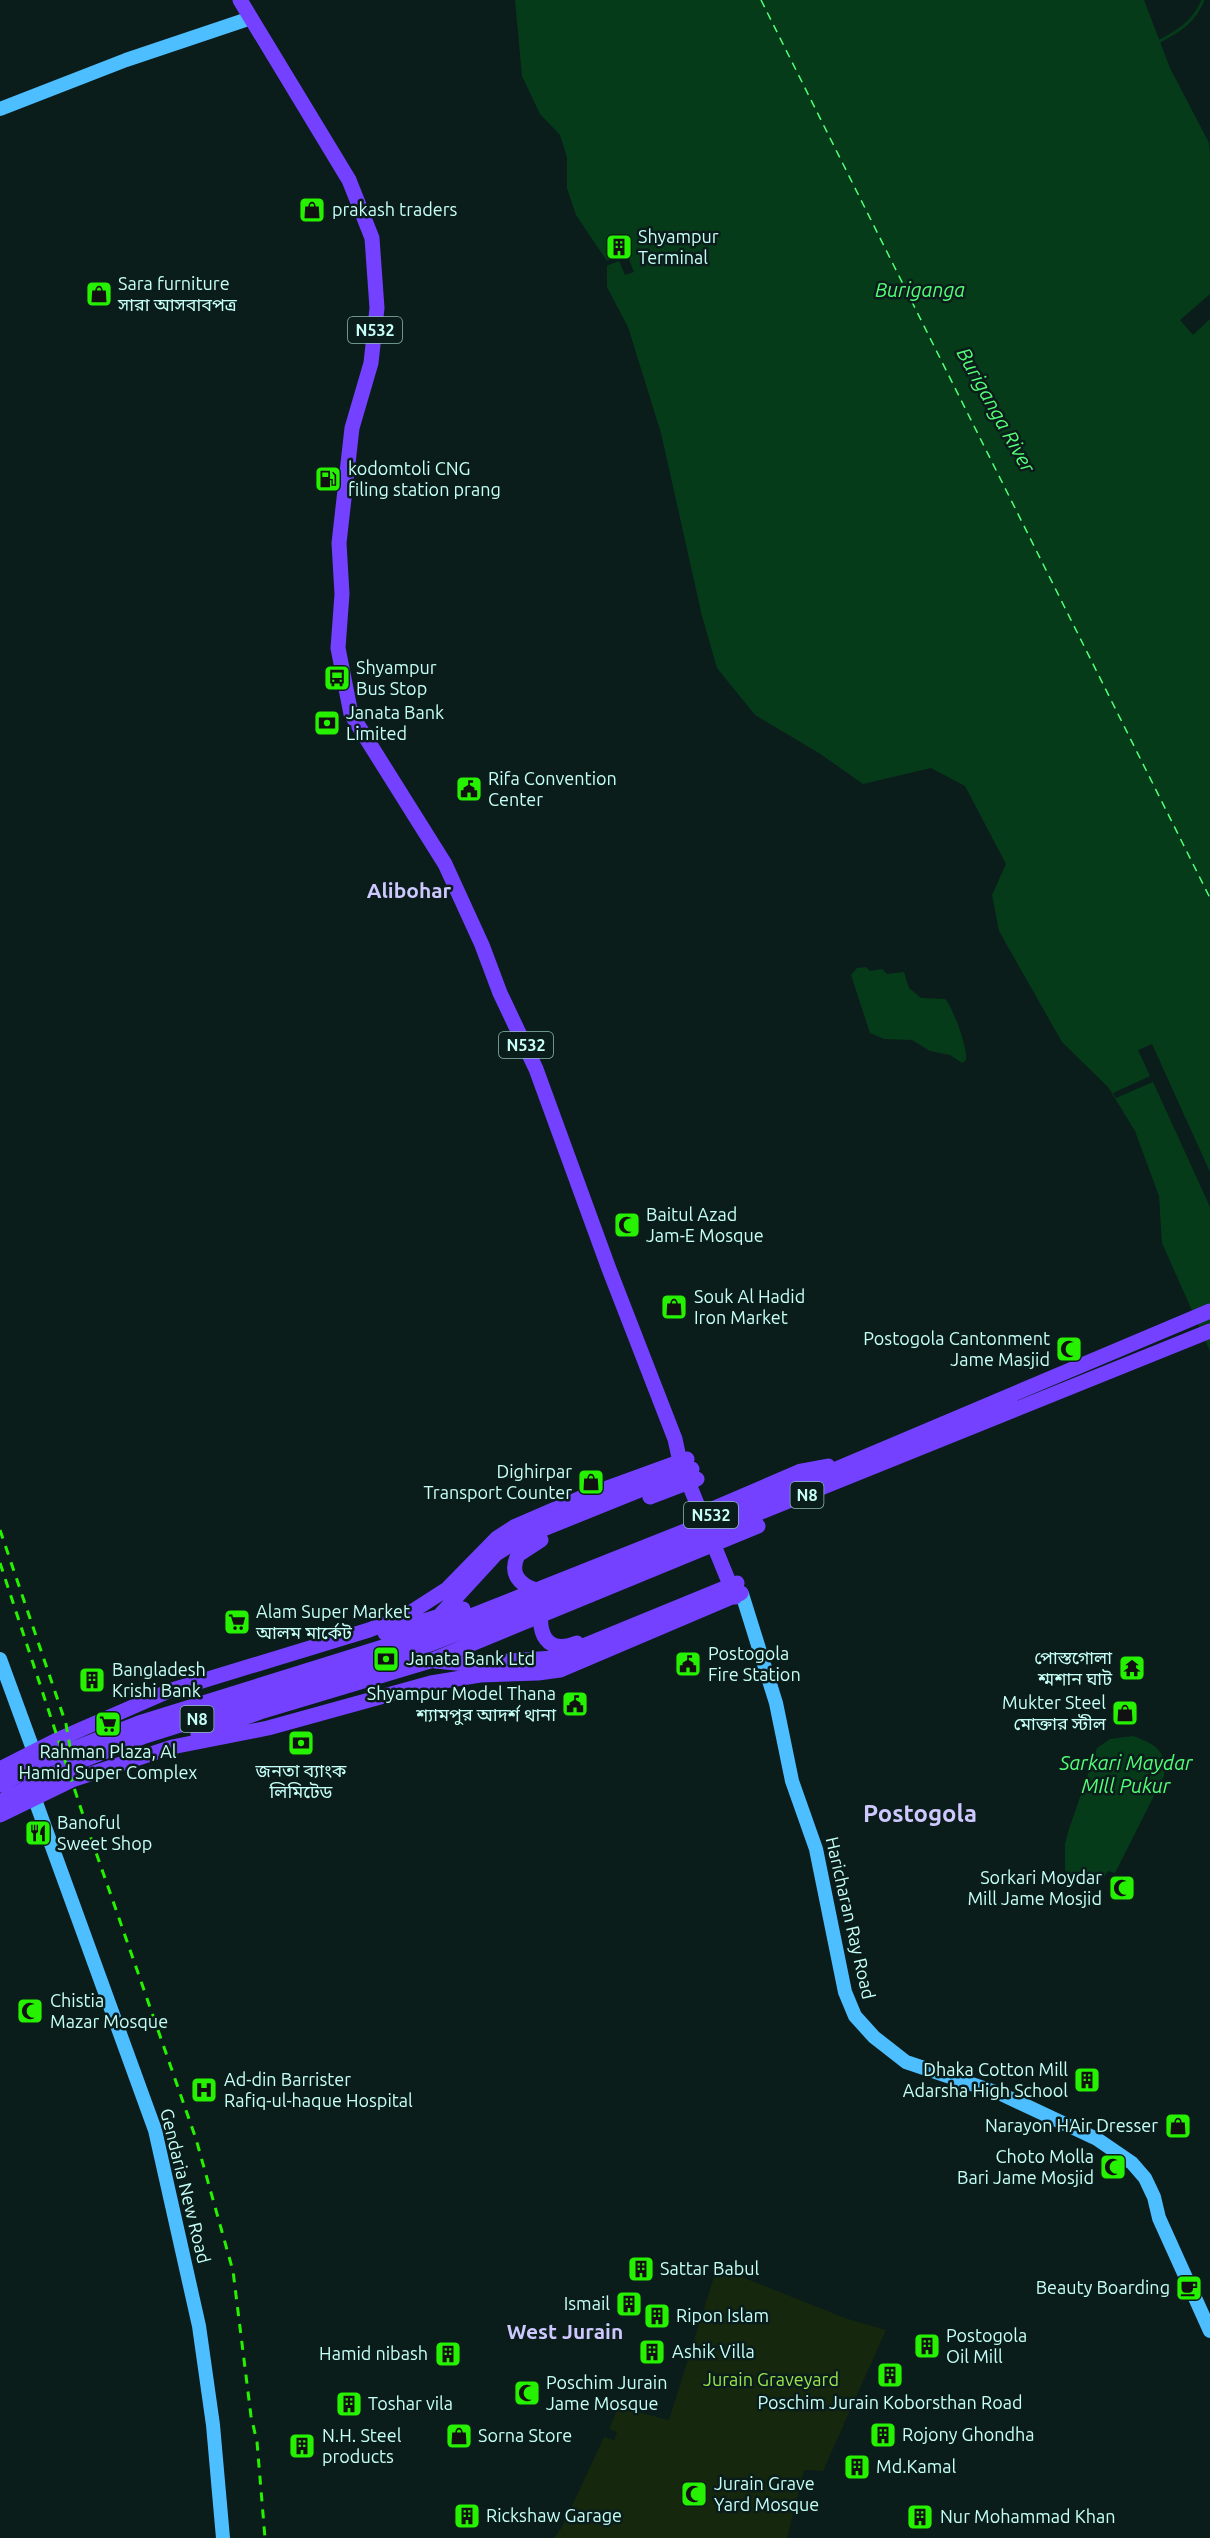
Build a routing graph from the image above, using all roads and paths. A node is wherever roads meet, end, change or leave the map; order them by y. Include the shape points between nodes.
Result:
1 (240, 0) edge
2 (251, 18) junction
3 (0, 109) edge
4 (1210, 1311) edge
5 (1210, 1331) edge
6 (861, 1466) junction
7 (689, 1470) junction
8 (734, 1586) junction
9 (539, 1598) junction
10 (438, 1617) junction
11 (428, 1633) junction
12 (402, 1655) junction
13 (0, 1659) edge
14 (430, 1661) junction
15 (141, 1705) junction
16 (172, 1747) junction
17 (34, 1752) junction
18 (0, 1769) edge
19 (0, 1785) edge
20 (34, 1797) junction
21 (0, 1802) edge
22 (0, 1815) edge
23 (1210, 2331) edge
24 (223, 2538) edge

1 - 2 highway, N532
2 - 3 main road via 126,60
2 - 7 highway, N532 via 340,163 372,238 376,317 371,363 352,428 339,543 342,594 338,648 351,714 445,864 482,945 500,993 537,1069 609,1269
4 - 6 highway, N8
5 - 6 highway, N8
6 - 9 highway, N8
6 - 9 highway via 813,1504
7 - 8 highway, N532
7 - 9 highway via 528,1546 518,1555 516,1577
7 - 10 highway via 512,1544 496,1554
7 - 15 highway, N8 via 588,1495 514,1527 434,1599 405,1616 169,1691
8 - 9 highway via 571,1646 555,1645 542,1636
8 - 14 highway via 554,1658 466,1664
8 - 16 highway, N8 via 560,1670 456,1677 268,1728
8 - 23 main road, Haricharan Ray Road via 776,1703 792,1780 816,1849 845,1992 855,2016 906,2062 1001,2094 1097,2139 1132,2163 1154,2197 1159,2218
9 - 10 highway
9 - 11 highway, N8
9 - 12 highway, N8
9 - 14 highway
10 - 11 highway
10 - 15 highway
11 - 19 highway, N8 via 139,1722 53,1756
12 - 14 highway
12 - 21 highway, N8 via 145,1736 74,1764
13 - 17 main road
14 - 16 highway via 263,1711 183,1739
15 - 17 highway, N8
16 - 20 highway, N8 via 72,1780
17 - 18 highway, N8
17 - 20 main road, Gendaria New Road
20 - 22 highway, N8
20 - 24 main road, Gendaria New Road via 155,2130 199,2326

